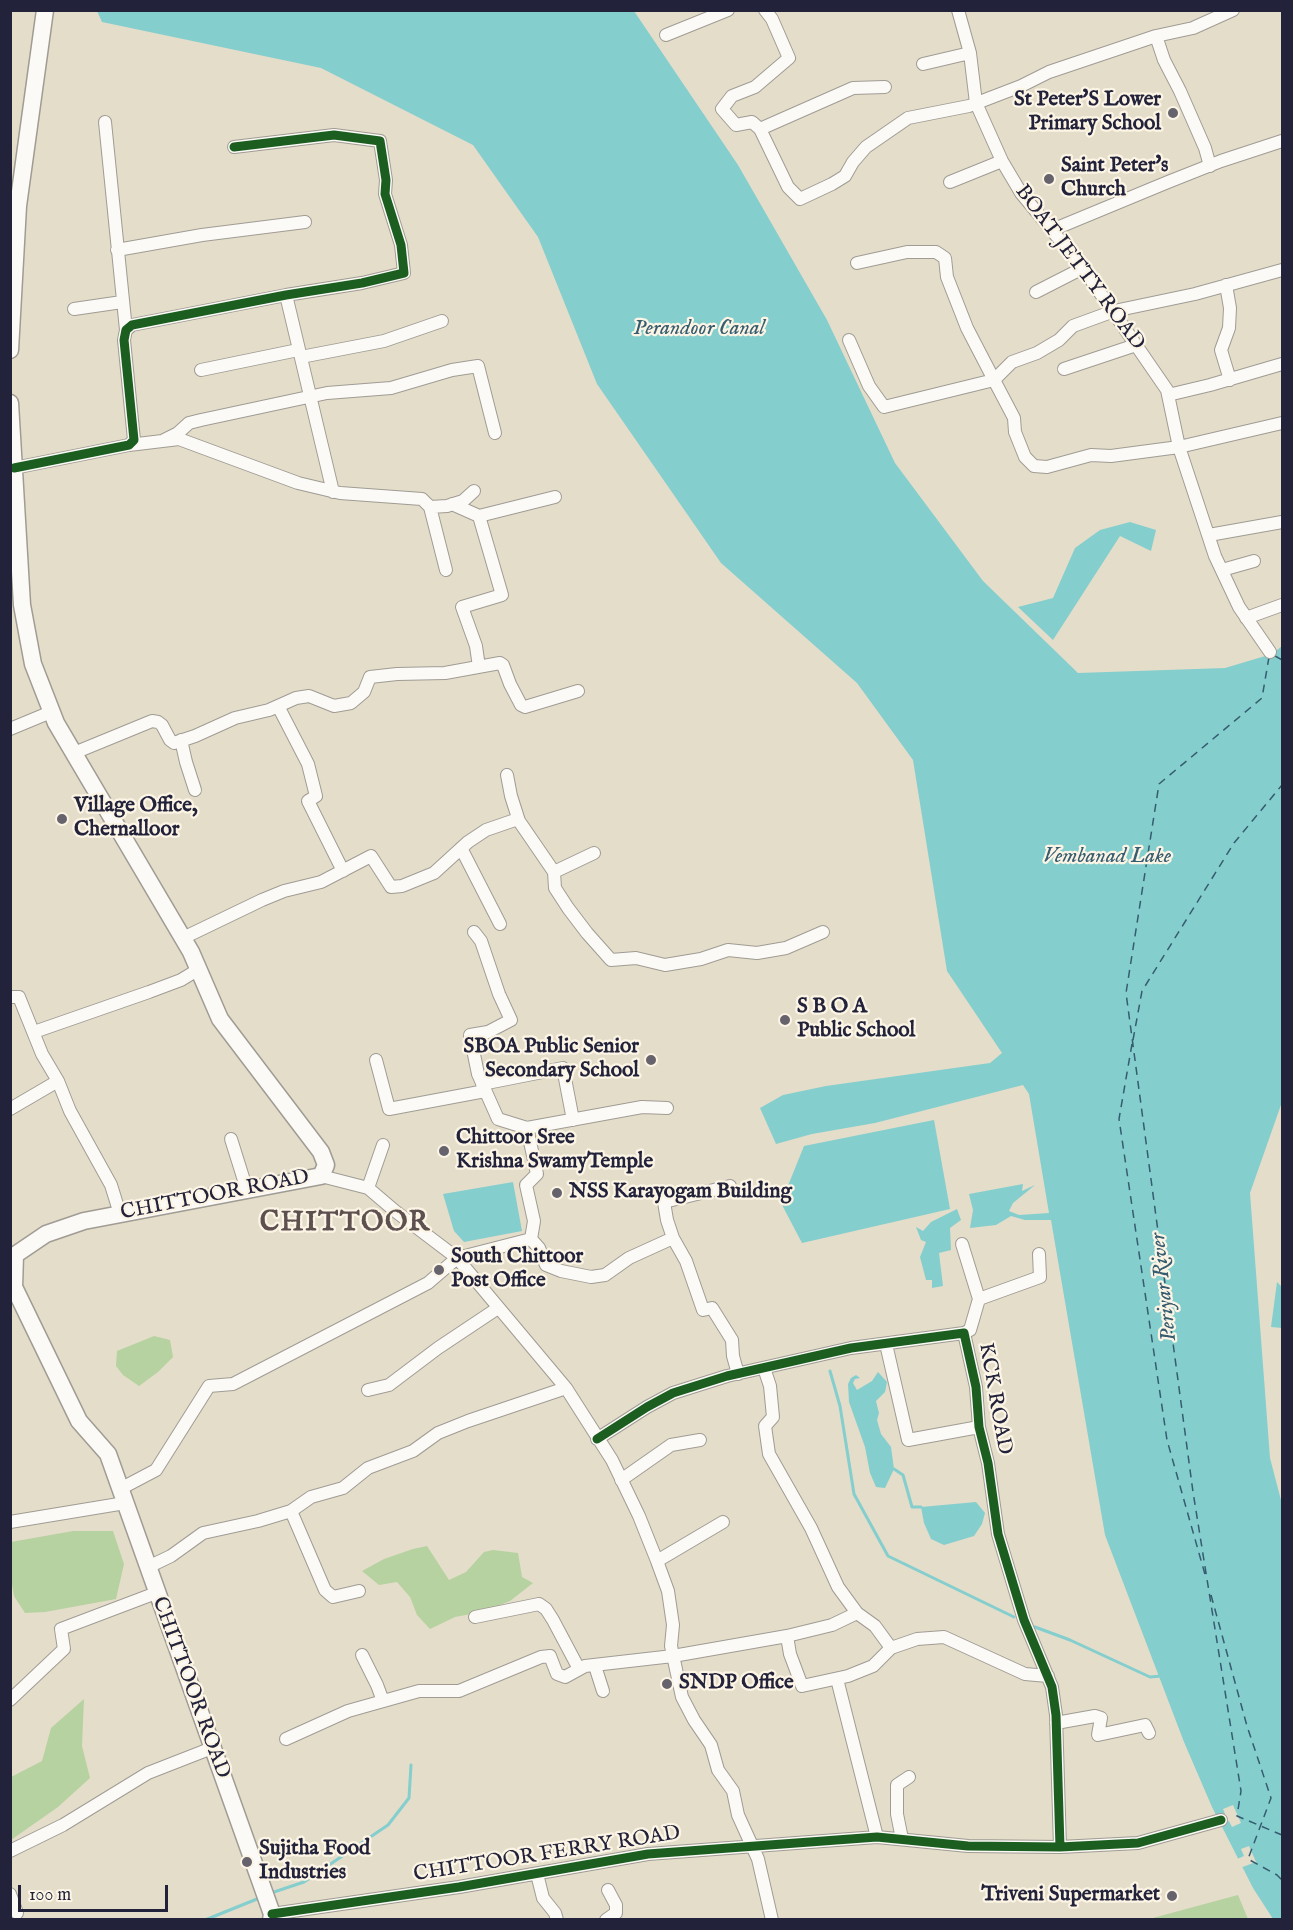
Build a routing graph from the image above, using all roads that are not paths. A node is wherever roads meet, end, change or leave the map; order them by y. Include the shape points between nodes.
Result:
1 (45, 10) edge
2 (765, 10) edge
3 (958, 10) edge
4 (1233, 10) edge
5 (726, 11) edge
6 (666, 35) dead end
7 (1156, 36) junction
8 (970, 53) junction
9 (923, 64) dead end
10 (885, 87) dead end
11 (976, 103) junction
12 (105, 122) dead end
13 (760, 129) junction
14 (1282, 141) edge
15 (234, 147) dead end
16 (1002, 161) junction
17 (1210, 166) junction
18 (950, 182) dead end
19 (305, 222) dead end
20 (1052, 230) junction
21 (117, 250) junction
22 (857, 263) dead end
23 (1083, 268) junction
24 (1282, 270) edge
25 (1226, 285) junction
26 (1036, 291) dead end
27 (286, 295) junction
28 (122, 302) junction
29 (74, 309) dead end
30 (1114, 312) junction
31 (442, 321) dead end
32 (126, 330) junction
33 (849, 340) dead end
34 (1136, 345) junction
35 (10, 350) edge
36 (299, 353) junction
37 (1282, 364) edge
38 (1064, 369) dead end
39 (201, 370) dead end
40 (994, 380) junction
41 (1230, 380) junction
42 (1168, 395) junction
43 (310, 398) junction
44 (10, 403) edge
45 (1282, 423) edge
46 (495, 433) dead end
47 (164, 440) junction
48 (129, 445) junction
49 (1179, 447) junction
50 (14, 468) junction
51 (474, 491) dead end
52 (333, 492) junction
53 (555, 497) dead end
54 (452, 504) junction
55 (430, 507) junction
56 (479, 516) junction
57 (1282, 522) edge
58 (1209, 535) junction
59 (1254, 561) dead end
60 (446, 570) dead end
61 (1222, 570) junction
62 (15, 574) edge
63 (1282, 605) edge
64 (1246, 618) junction
65 (1270, 652) dead end
66 (479, 667) junction
67 (578, 692) dead end
68 (278, 706) junction
69 (51, 712) junction
70 (10, 729) edge
71 (181, 740) junction
72 (74, 753) junction
73 (507, 775) dead end
74 (195, 790) dead end
75 (519, 821) junction
76 (461, 848) junction
77 (594, 853) dead end
78 (343, 871) junction
79 (554, 872) junction
80 (500, 924) dead end
81 (474, 932) dead end
82 (823, 932) dead end
83 (183, 938) junction
84 (199, 969) junction
85 (10, 996) edge
86 (34, 1032) junction
87 (376, 1060) dead end
88 (58, 1081) junction
89 (484, 1087) junction
90 (10, 1108) edge
91 (668, 1108) dead end
92 (573, 1120) junction
93 (527, 1128) junction
94 (231, 1139) dead end
95 (383, 1144) dead end
96 (321, 1176) junction
97 (730, 1186) dead end
98 (368, 1188) junction
99 (248, 1190) junction
100 (120, 1214) junction
101 (673, 1238) junction
102 (531, 1239) junction
103 (962, 1244) dead end
104 (13, 1254) edge
105 (1039, 1254) dead end
106 (457, 1258) junction
107 (979, 1299) junction
108 (498, 1308) junction
109 (964, 1333) junction
110 (886, 1344) junction
111 (764, 1368) junction
112 (738, 1374) junction
113 (566, 1388) junction
114 (368, 1390) dead end
115 (979, 1427) junction
116 (597, 1439) junction
117 (700, 1440) dead end
118 (621, 1480) junction
119 (123, 1496) junction
120 (291, 1511) junction
121 (10, 1522) edge
122 (723, 1522) dead end
123 (657, 1561) junction
124 (148, 1567) junction
125 (359, 1591) dead end
126 (156, 1593) junction
127 (856, 1613) junction
128 (475, 1617) dead end
129 (787, 1636) junction
130 (891, 1648) junction
131 (362, 1655) dead end
132 (673, 1656) junction
133 (595, 1666) junction
134 (579, 1669) junction
135 (1048, 1676) junction
136 (837, 1678) junction
137 (603, 1691) dead end
138 (10, 1700) edge
139 (383, 1701) junction
140 (1056, 1723) junction
141 (1149, 1733) dead end
142 (286, 1739) dead end
143 (212, 1748) junction
144 (909, 1777) dead end
145 (1221, 1821) dead end
146 (877, 1837) junction
147 (902, 1839) junction
148 (752, 1845) junction
149 (1060, 1846) junction
150 (10, 1851) edge
151 (537, 1874) junction
152 (608, 1890) dead end
153 (10, 1894) edge
154 (17, 1913) dead end
155 (271, 1917) edge
156 (557, 1920) edge
157 (606, 1920) edge
158 (772, 1920) edge

1 - 35 main road via 18,206
2 - 13 street via 789,58 755,87 732,96 722,109 736,125 752,122
3 - 8 street, BOAT JETTY ROAD
4 - 7 street via 1193,28
5 - 6 street
7 - 11 street via 1049,72
7 - 17 street
8 - 9 street
8 - 11 street, BOAT JETTY ROAD
10 - 13 street via 853,88
11 - 13 street via 908,118 866,147 844,176 800,199 788,188
11 - 16 street, BOAT JETTY ROAD
12 - 21 street
14 - 17 street
15 - 27 street via 334,135 382,144 385,194 401,245 404,273
16 - 18 street
16 - 20 street, BOAT JETTY ROAD via 1021,193
17 - 20 street
19 - 21 street
20 - 23 street, BOAT JETTY ROAD
21 - 28 street
22 - 40 street via 908,252 936,252 945,258 947,277 967,328
23 - 26 street
23 - 30 street, BOAT JETTY ROAD
24 - 25 street
25 - 30 street
25 - 41 street via 1229,328 1221,350
27 - 32 street via 132,325
27 - 36 street
28 - 29 street
28 - 32 street
30 - 34 street, BOAT JETTY ROAD
30 - 40 street via 1073,326 1037,353 1012,362
31 - 36 street via 384,341
32 - 48 street via 134,430 134,440
33 - 40 street via 869,386 884,407
34 - 38 street
34 - 42 street, BOAT JETTY ROAD
36 - 39 street
36 - 43 street
37 - 41 street
40 - 49 street via 1014,418 1025,457 1034,466 1047,467 1091,454 1111,456
41 - 42 street
42 - 49 street, BOAT JETTY ROAD
43 - 46 street via 391,388 478,366
43 - 47 street via 189,423
43 - 52 street
44 - 50 main road, CHITTOOR ROAD
45 - 49 street
47 - 48 street
47 - 52 street via 179,439
48 - 50 street
49 - 58 street, BOAT JETTY ROAD
50 - 62 main road, CHITTOOR ROAD
51 - 54 street via 463,501
52 - 55 street via 422,499
53 - 56 street
54 - 55 street
54 - 56 street
55 - 60 street
56 - 66 street via 502,595 462,607 469,620
57 - 58 street
58 - 61 street, BOAT JETTY ROAD
59 - 61 street
61 - 64 street, BOAT JETTY ROAD
62 - 69 main road, CHITTOOR ROAD via 33,664
63 - 64 street
64 - 65 street, BOAT JETTY ROAD
66 - 67 street via 503,665 519,703 525,707
66 - 68 street via 445,674 370,677 364,692 351,702 334,706 309,696
68 - 71 street
68 - 78 street via 308,764 316,796 308,801
69 - 70 street
69 - 72 main road, CHITTOOR ROAD
71 - 72 street via 170,740 162,725 152,721
71 - 74 street
72 - 83 main road, CHITTOOR ROAD
73 - 75 street
75 - 76 street via 486,830
75 - 79 street
76 - 78 street via 434,873 396,888 391,887 371,856
76 - 80 street
77 - 79 street
78 - 83 street via 321,882 274,895
79 - 82 street via 555,888 611,960 636,958 665,965 728,950 757,953 786,948
81 - 89 street via 511,1020 488,1032 470,1035
83 - 84 main road, CHITTOOR ROAD
84 - 86 street via 181,980
84 - 96 main road, CHITTOOR ROAD via 220,1019 321,1152 326,1165
85 - 86 street via 19,998
86 - 88 street
87 - 89 street via 389,1108
88 - 90 street
88 - 100 street via 111,1185
89 - 92 street via 563,1068
89 - 93 street via 498,1119
91 - 92 street via 642,1107
92 - 93 street
93 - 102 street via 537,1174 526,1185 534,1221
94 - 99 street
95 - 98 street
96 - 98 street
96 - 99 main road, CHITTOOR ROAD
97 - 101 street via 664,1202
98 - 106 street
99 - 100 main road, CHITTOOR ROAD
100 - 104 main road, CHITTOOR ROAD via 46,1234
101 - 102 street via 629,1258 605,1275 591,1277 546,1265
101 - 112 street via 703,1310 712,1308 732,1340
102 - 106 street
103 - 107 street
104 - 119 main road, CHITTOOR ROAD via 14,1287 79,1421 108,1454
105 - 107 street via 1040,1277
106 - 108 street
106 - 119 street via 428,1283 233,1384 209,1386 156,1470
107 - 109 street via 970,1330
108 - 113 street
108 - 114 street via 389,1385
109 - 110 street, KCK ROAD
109 - 115 street, KCK ROAD via 976,1387
110 - 111 street, KCK ROAD
110 - 115 street via 908,1440
111 - 112 street, KCK ROAD
111 - 127 street via 773,1417 765,1426 769,1454 803,1512 838,1587
112 - 116 street, KCK ROAD via 673,1393
113 - 116 street
113 - 120 street via 438,1433 412,1451 368,1468 343,1488 311,1497
115 - 135 street, KCK ROAD via 998,1534 1025,1623
116 - 118 street
117 - 118 street via 671,1445
118 - 123 street
119 - 121 street
119 - 124 main road, CHITTOOR ROAD
120 - 124 street via 203,1533
120 - 125 street via 325,1590 333,1597
122 - 123 street
123 - 132 street via 668,1591
124 - 126 main road, CHITTOOR ROAD
126 - 138 street via 61,1629 64,1649
126 - 143 main road, CHITTOOR ROAD
127 - 129 street via 832,1625
127 - 130 street via 874,1626
128 - 134 street via 539,1604 553,1620
129 - 132 street
129 - 136 street via 802,1686
130 - 135 street via 916,1639 944,1637 1025,1674
130 - 136 street via 873,1666
131 - 139 street
132 - 133 street
132 - 148 street via 682,1697 711,1745 718,1770 732,1791
133 - 134 street
133 - 137 street
134 - 139 street via 565,1677 557,1674 550,1656 541,1657 459,1690 419,1691
135 - 140 street, KCK ROAD
136 - 146 street
139 - 142 street via 348,1711
140 - 141 street via 1095,1716 1101,1718 1098,1735 1145,1725
140 - 149 street, KCK ROAD
143 - 150 street via 148,1773 63,1826
143 - 155 main road, CHITTOOR ROAD
144 - 147 street via 897,1785
145 - 149 street, CHITTOOR FERRY ROAD via 1138,1843
146 - 147 street, CHITTOOR FERRY ROAD
146 - 148 street, CHITTOOR FERRY ROAD
147 - 149 street, CHITTOOR FERRY ROAD via 968,1846
148 - 151 street, CHITTOOR FERRY ROAD via 648,1854
148 - 158 street
151 - 155 street, CHITTOOR FERRY ROAD
151 - 156 street via 543,1898
152 - 157 street via 616,1913
153 - 154 street

